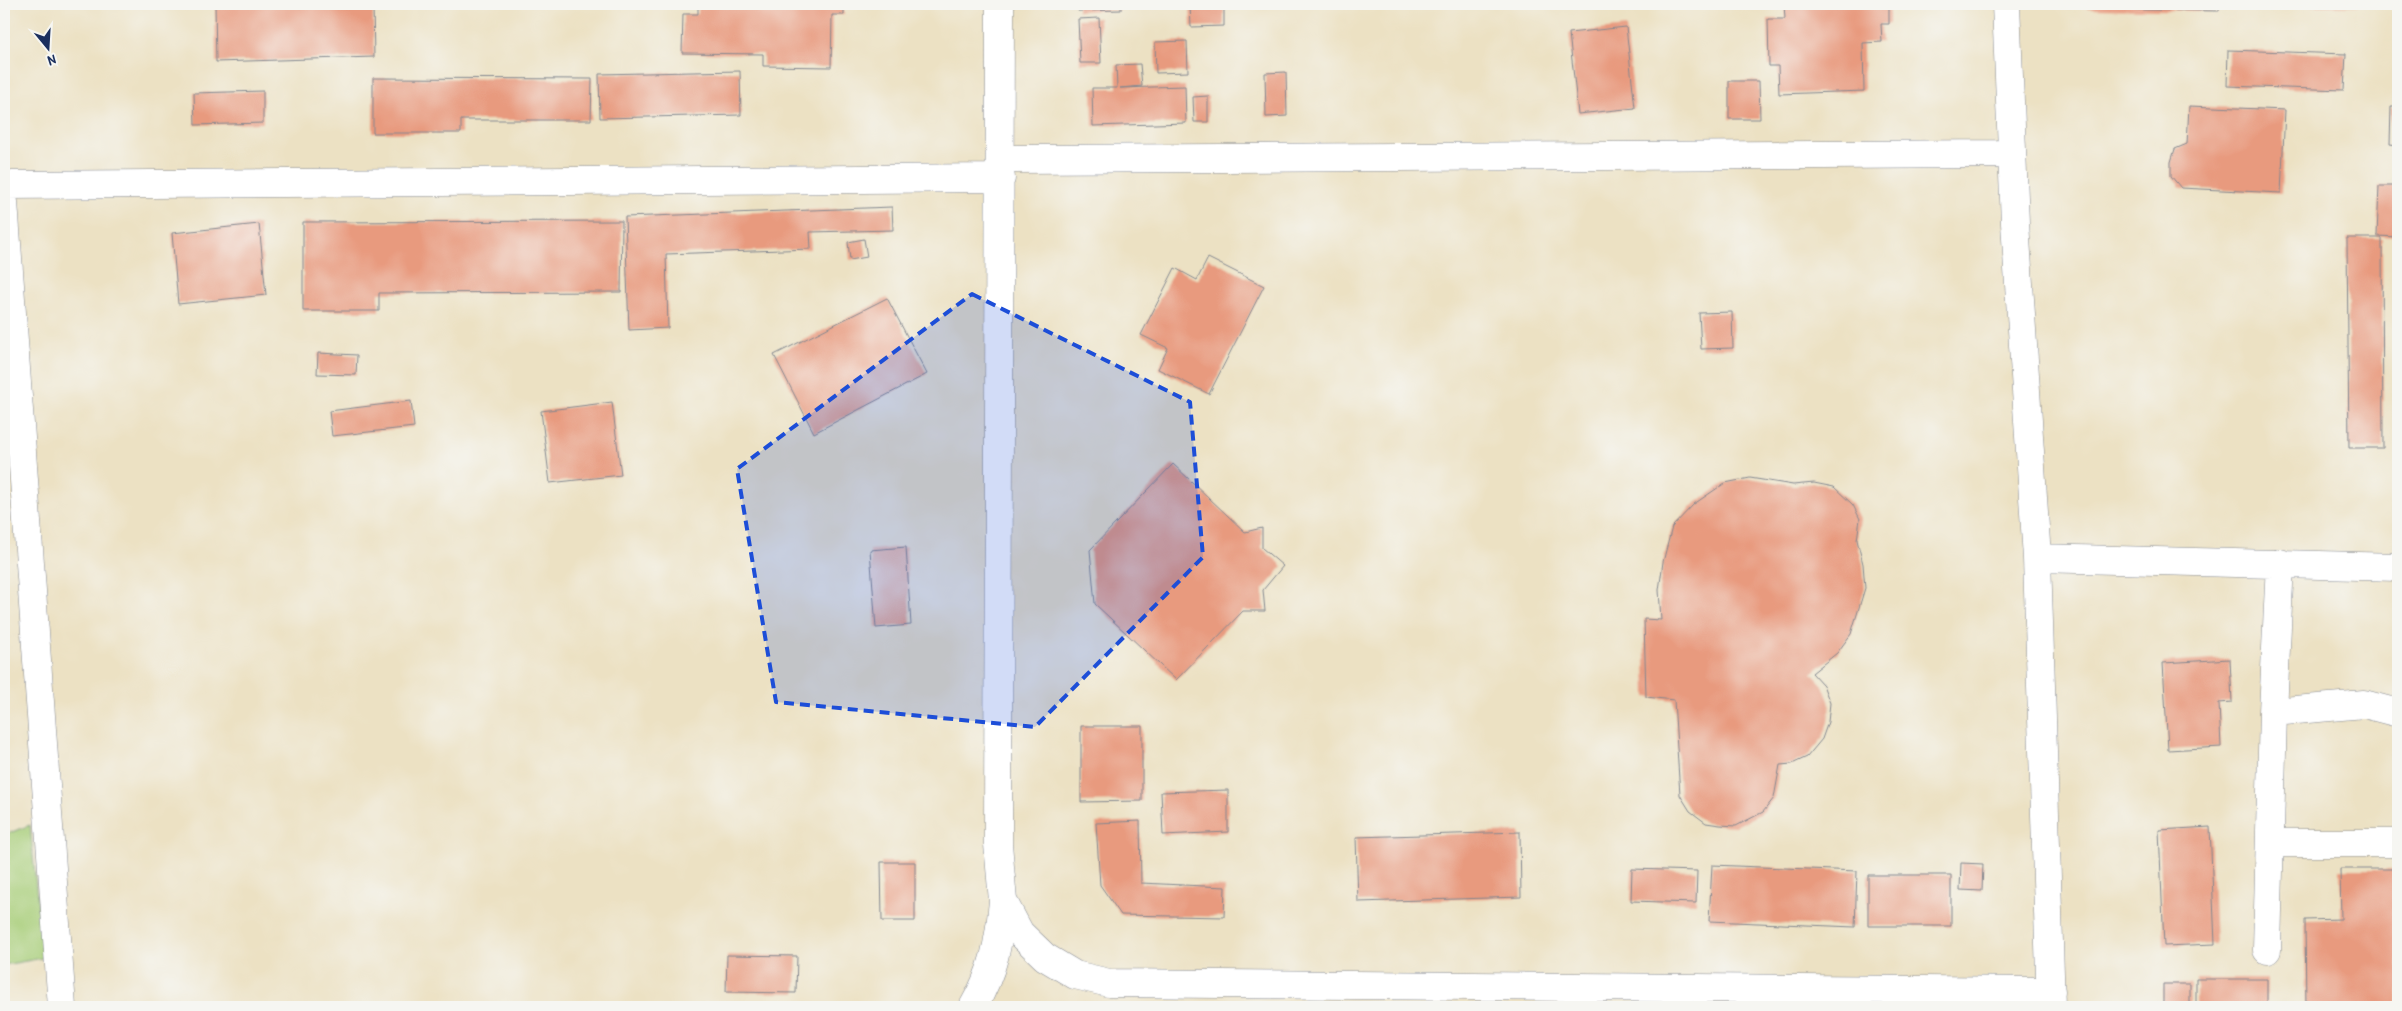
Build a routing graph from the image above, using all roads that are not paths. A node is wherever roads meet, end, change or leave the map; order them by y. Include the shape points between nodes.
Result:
1 (1000, 4) edge
2 (2006, 4) edge
3 (2011, 154) junction
4 (1001, 168) junction
5 (4, 185) edge
6 (4, 202) edge
7 (2038, 558) junction
8 (2280, 563) junction
9 (2398, 568) edge
10 (2273, 712) junction
11 (2398, 713) edge
12 (2270, 843) junction
13 (2398, 843) edge
14 (1003, 901) junction
15 (2267, 950) dead end
16 (2051, 999) edge
17 (62, 1007) edge
18 (973, 1007) edge

1 - 4 street
2 - 3 street
3 - 4 street
3 - 7 street
4 - 5 street
4 - 14 street via 998,844
6 - 17 street
7 - 8 street
7 - 16 street
8 - 9 street
8 - 10 street
10 - 11 street via 2364,704
10 - 12 street
12 - 13 street
12 - 15 street
14 - 16 street via 1020,933 1045,957 1075,975 1109,983
14 - 18 street via 999,943 987,983

